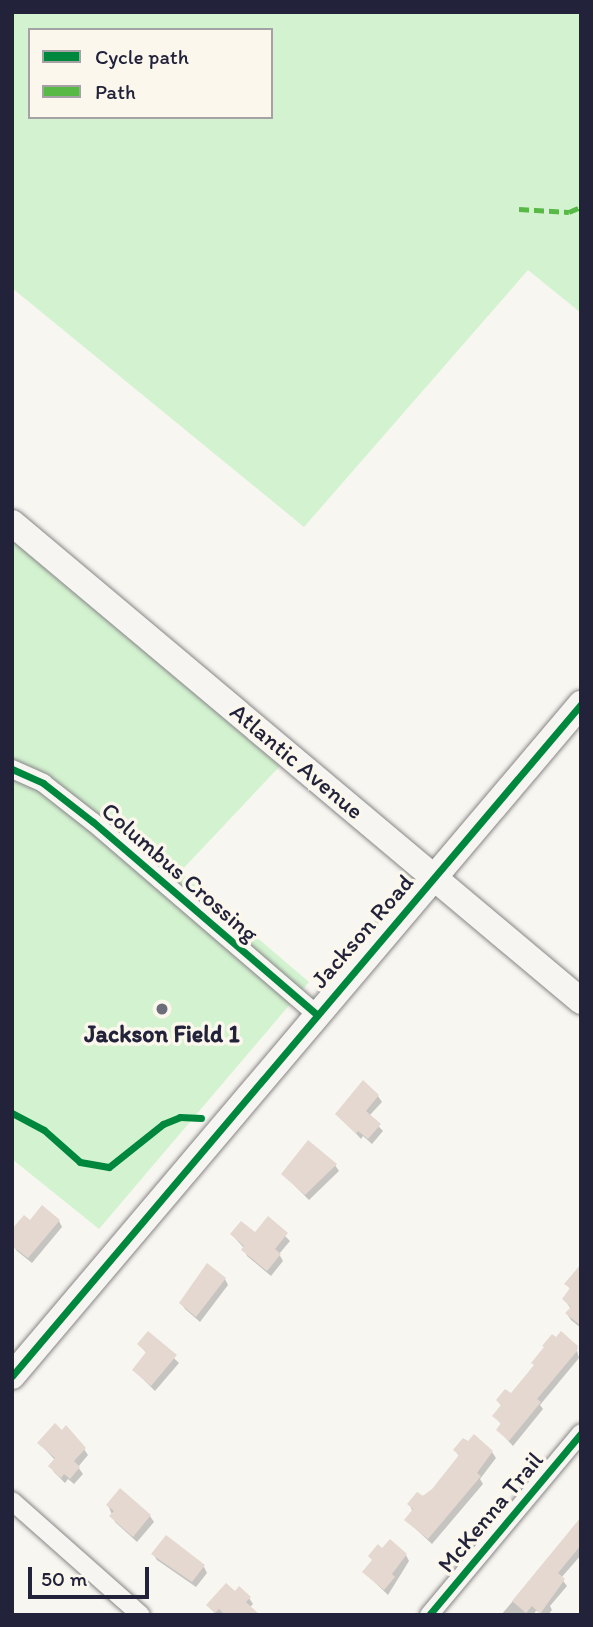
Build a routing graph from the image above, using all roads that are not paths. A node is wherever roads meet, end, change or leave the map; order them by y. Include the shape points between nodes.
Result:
1 (12, 523) edge
2 (581, 704) edge
3 (12, 769) edge
4 (434, 877) junction
5 (581, 1001) edge
6 (316, 1014) junction
7 (12, 1376) edge
8 (581, 1433) edge
9 (12, 1501) edge
10 (141, 1615) edge
11 (429, 1615) edge

1 - 4 street, Atlantic Avenue
2 - 4 street, Jackson Road
3 - 6 street, Columbus Crossing via 43,783 93,822
4 - 5 street, Atlantic Avenue
4 - 6 street, Jackson Road
6 - 7 street, Jackson Road
8 - 11 street, McKenna Trail
9 - 10 street

